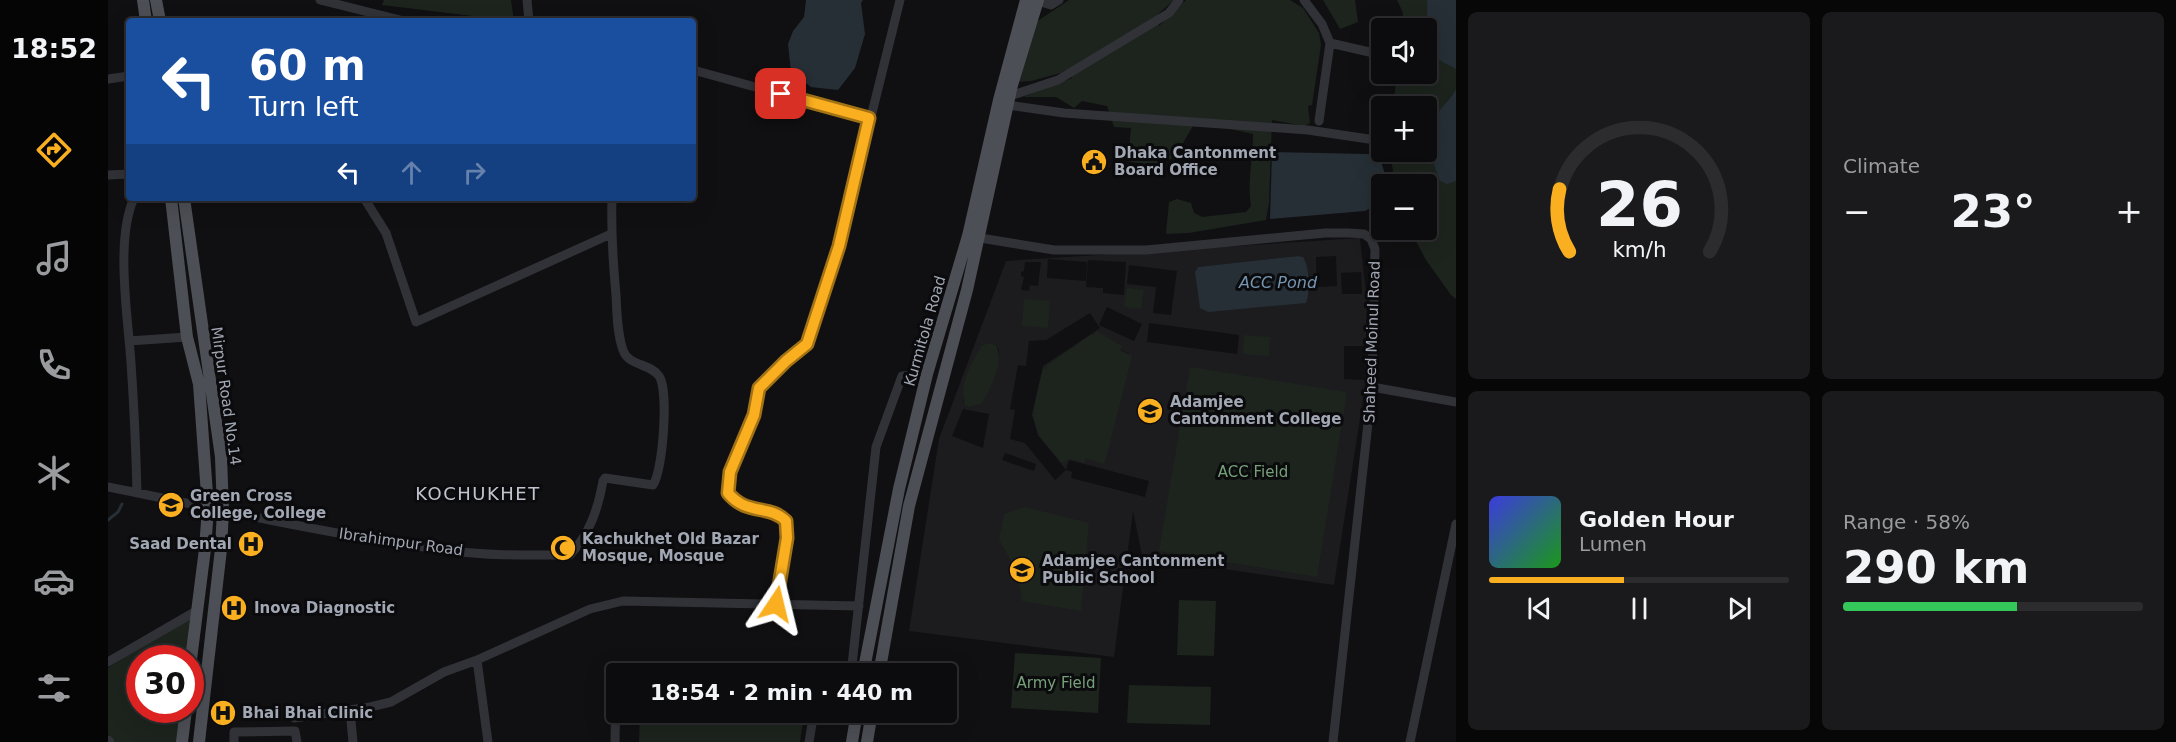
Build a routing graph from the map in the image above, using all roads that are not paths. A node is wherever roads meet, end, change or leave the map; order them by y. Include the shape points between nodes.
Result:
1 (143, 0) edge
2 (156, 0) edge
3 (320, 0) edge
4 (527, 0) edge
5 (900, 0) edge
6 (1034, 0) edge
7 (1059, 0) edge
8 (1179, 0) edge
9 (1304, 0) edge
10 (146, 18) edge
11 (159, 18) edge
12 (392, 18) edge
13 (529, 18) edge
14 (1330, 43) junction
15 (1371, 52) edge
16 (696, 71) edge
17 (126, 76) edge
18 (108, 79) edge
19 (1005, 100) junction
20 (869, 118) junction
21 (1319, 121) dead end
22 (1371, 139) edge
23 (126, 174) edge
24 (108, 175) edge
25 (133, 201) edge
26 (171, 201) edge
27 (184, 201) edge
28 (366, 201) edge
29 (612, 201) edge
30 (611, 234) junction
31 (973, 237) junction
32 (187, 337) junction
33 (129, 342) junction
34 (927, 374) junction
35 (1372, 387) junction
36 (1456, 402) edge
37 (108, 487) edge
38 (137, 493) junction
39 (208, 508) junction
40 (223, 510) junction
41 (1456, 524) edge
42 (776, 604) junction
43 (859, 606) junction
44 (198, 610) junction
45 (193, 645) edge
46 (477, 660) junction
47 (108, 662) edge
48 (852, 663) edge
49 (865, 663) edge
50 (881, 663) edge
51 (350, 710) junction
52 (294, 718) dead end
53 (184, 723) edge
54 (615, 723) edge
55 (812, 723) edge
56 (855, 723) edge
57 (870, 723) edge
58 (182, 742) edge
59 (199, 742) edge
60 (234, 742) edge
61 (297, 742) edge
62 (353, 742) edge
63 (488, 742) edge
64 (615, 742) edge
65 (809, 742) edge
66 (852, 742) edge
67 (867, 742) edge
68 (1333, 742) edge
69 (1410, 742) edge

1 - 10 main road
2 - 11 main road
3 - 12 street
4 - 13 street
5 - 20 street
6 - 7 street via 1051,5
6 - 19 main road, Kurmitola Road
8 - 19 street via 1169,13 1058,80
9 - 14 street
14 - 15 street
14 - 21 street
16 - 20 street
17 - 18 street
19 - 22 street via 1064,113 1308,130
19 - 31 main road, Kurmitola Road
20 - 42 street via 839,246 807,344 759,388 754,415 730,472 728,493 735,502 786,521 787,538
23 - 24 street
25 - 33 street via 123,249
26 - 32 main road, Mirpur Road No.14
27 - 40 main road, Mirpur Road No.14 via 220,458
28 - 30 street via 386,233 416,321
29 - 30 street
30 - 40 street, Ibrahimpur Road via 623,351 628,359 657,374 662,382 665,402 656,480 653,484 605,478 598,508 582,541 570,555 483,554 361,538
31 - 34 main road, Kurmitola Road
31 - 35 street, Shaheed Moinul Road via 1054,250 1146,250 1325,233 1364,234 1375,249
31 - 50 main road, Kurmitola Road via 967,290 909,506
32 - 33 street
32 - 39 main road, Mirpur Road No.14 via 199,384
33 - 38 street
34 - 43 street via 902,375 876,447
34 - 49 main road, Kurmitola Road via 899,489
35 - 36 street
35 - 68 street, Shaheed Moinul Road
37 - 38 street, Ibrahimpur Road
38 - 39 street, Ibrahimpur Road
39 - 40 street, Ibrahimpur Road
39 - 44 main road, Mirpur Road No.14
40 - 59 main road, Mirpur Road No.14
41 - 69 street
42 - 43 street
42 - 46 street via 623,601 590,609
43 - 48 street
44 - 45 main road, Mirpur Road No.14
44 - 47 street
46 - 51 street via 444,672 391,702
46 - 63 street
51 - 52 street
51 - 62 street
53 - 58 main road
54 - 64 street
55 - 65 street
56 - 66 main road
57 - 67 main road
60 - 61 street via 234,732 295,731

